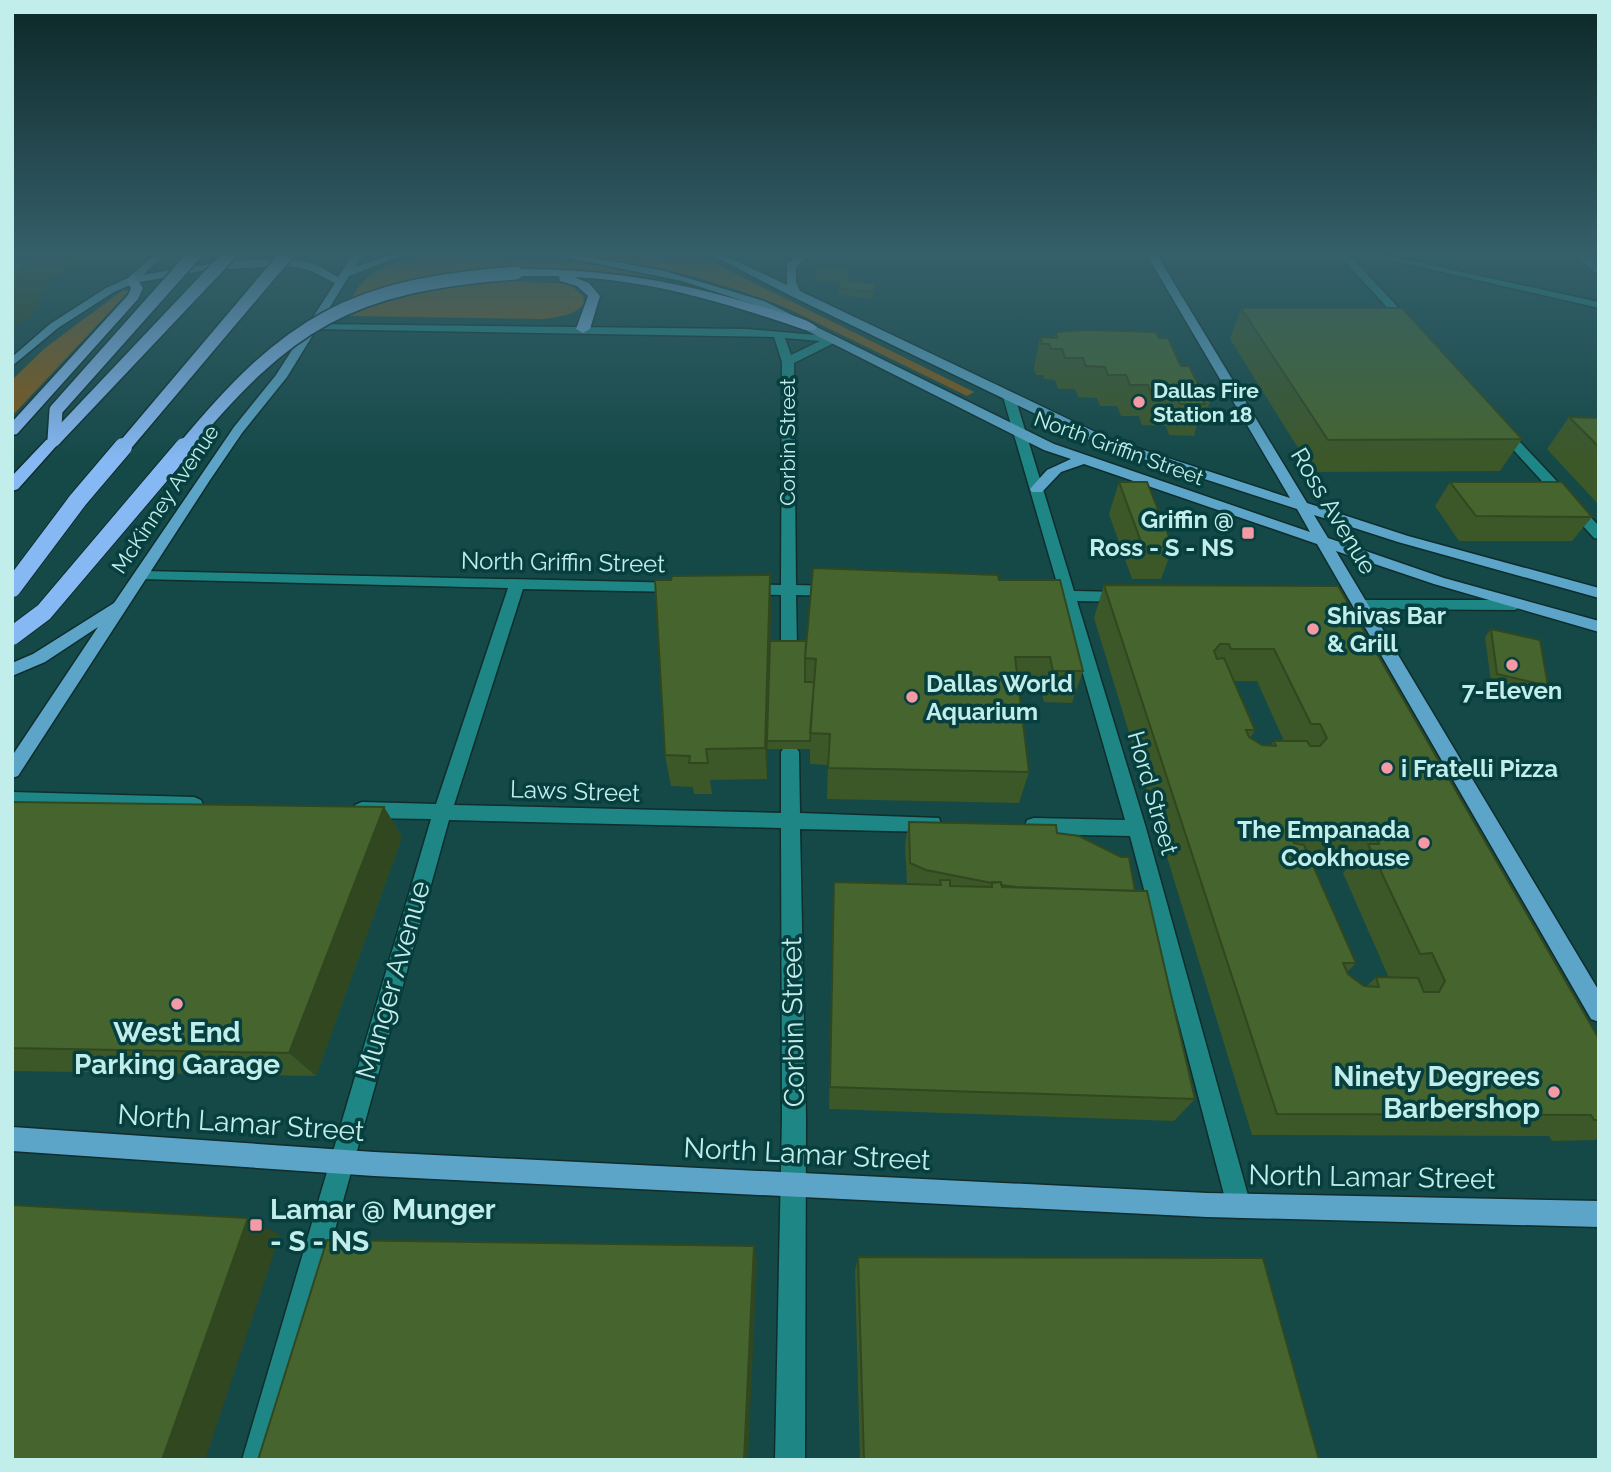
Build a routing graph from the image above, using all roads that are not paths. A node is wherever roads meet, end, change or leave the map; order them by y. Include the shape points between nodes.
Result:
1 (57, 324) edge
2 (109, 324) edge
3 (133, 324) edge
4 (164, 324) edge
5 (228, 324) edge
6 (315, 324) edge
7 (315, 324) edge
8 (585, 324) edge
9 (800, 324) edge
10 (803, 324) edge
11 (857, 324) edge
12 (1193, 324) edge
13 (1407, 324) edge
14 (313, 327) junction
15 (810, 327) junction
16 (583, 329) junction
17 (1414, 331) edge
18 (779, 336) junction
19 (834, 339) junction
20 (788, 362) junction
21 (12, 363) edge
22 (1009, 397) junction
23 (1495, 422) edge
24 (12, 431) edge
25 (1019, 433) junction
26 (54, 440) junction
27 (1083, 460) junction
28 (12, 486) edge
29 (1037, 489) junction
30 (1302, 507) junction
31 (1599, 535) edge
32 (1322, 541) junction
33 (143, 576) junction
34 (517, 584) junction
35 (12, 588) edge
36 (699, 588) edge
37 (726, 588) edge
38 (787, 590) junction
39 (845, 591) edge
40 (1599, 593) edge
41 (1029, 595) edge
42 (1068, 596) junction
43 (1139, 597) edge
44 (1336, 601) edge
45 (1361, 603) junction
46 (121, 604) junction
47 (1515, 605) junction
48 (1599, 627) edge
49 (12, 636) edge
50 (789, 647) edge
51 (12, 670) edge
52 (790, 752) dead end
53 (12, 771) edge
54 (12, 800) edge
55 (217, 805) edge
56 (341, 809) edge
57 (442, 813) junction
58 (790, 822) junction
59 (952, 825) edge
60 (1020, 826) edge
61 (1137, 828) junction
62 (1599, 1012) edge
63 (12, 1139) edge
64 (342, 1161) junction
65 (794, 1184) junction
66 (1239, 1206) junction
67 (1599, 1214) edge
68 (256, 1460) edge
69 (790, 1460) edge

1 - 21 main road
2 - 24 highway
3 - 26 highway, bridge via 56,410
4 - 26 highway, bridge
5 - 35 highway, bridge via 78,500
6 - 14 main road, McKinney Avenue
7 - 49 highway, bridge via 286,342 236,387 44,612
8 - 16 highway
9 - 15 highway
10 - 15 main road, North Griffin Street
11 - 22 main road, North Griffin Street
12 - 30 main road, Ross Avenue
13 - 17 street
14 - 16 street
14 - 33 main road, McKinney Avenue via 203,480
15 - 19 main road, North Griffin Street
16 - 18 street
18 - 19 street
18 - 20 street, Corbin Street
19 - 20 street, Corbin Street
19 - 25 main road, North Griffin Street
20 - 38 street, Corbin Street
22 - 25 street, Hord Street
22 - 30 main road, North Griffin Street via 1105,442
23 - 31 street
25 - 27 main road, North Griffin Street
25 - 29 street, Hord Street
26 - 28 highway
27 - 29 main road via 1056,469
27 - 32 main road, North Griffin Street
29 - 42 street, Hord Street
30 - 32 main road, Ross Avenue
30 - 40 main road, North Griffin Street
32 - 45 main road, Ross Avenue
32 - 47 main road, North Griffin Street
33 - 34 street, North Griffin Street
33 - 46 main road, McKinney Avenue
34 - 36 street, North Griffin Street
34 - 57 street, Munger Avenue
37 - 38 street
38 - 39 street
38 - 50 street, Corbin Street
41 - 42 street
42 - 43 street
42 - 61 street, Hord Street
44 - 45 street
45 - 47 street
45 - 62 main road, Ross Avenue
46 - 51 main road via 39,658
46 - 53 main road, McKinney Avenue
47 - 48 main road, North Griffin Street
52 - 58 street, Corbin Street
54 - 55 street
56 - 57 street, Laws Street
57 - 58 street, Laws Street
57 - 64 street, Munger Avenue
58 - 59 street, Laws Street
58 - 65 street, Corbin Street
60 - 61 street
61 - 66 street, Hord Street
63 - 64 main road, North Lamar Street
64 - 65 main road, North Lamar Street
64 - 68 street, Munger Avenue
65 - 66 main road, North Lamar Street
65 - 69 street, Corbin Street
66 - 67 main road, North Lamar Street

